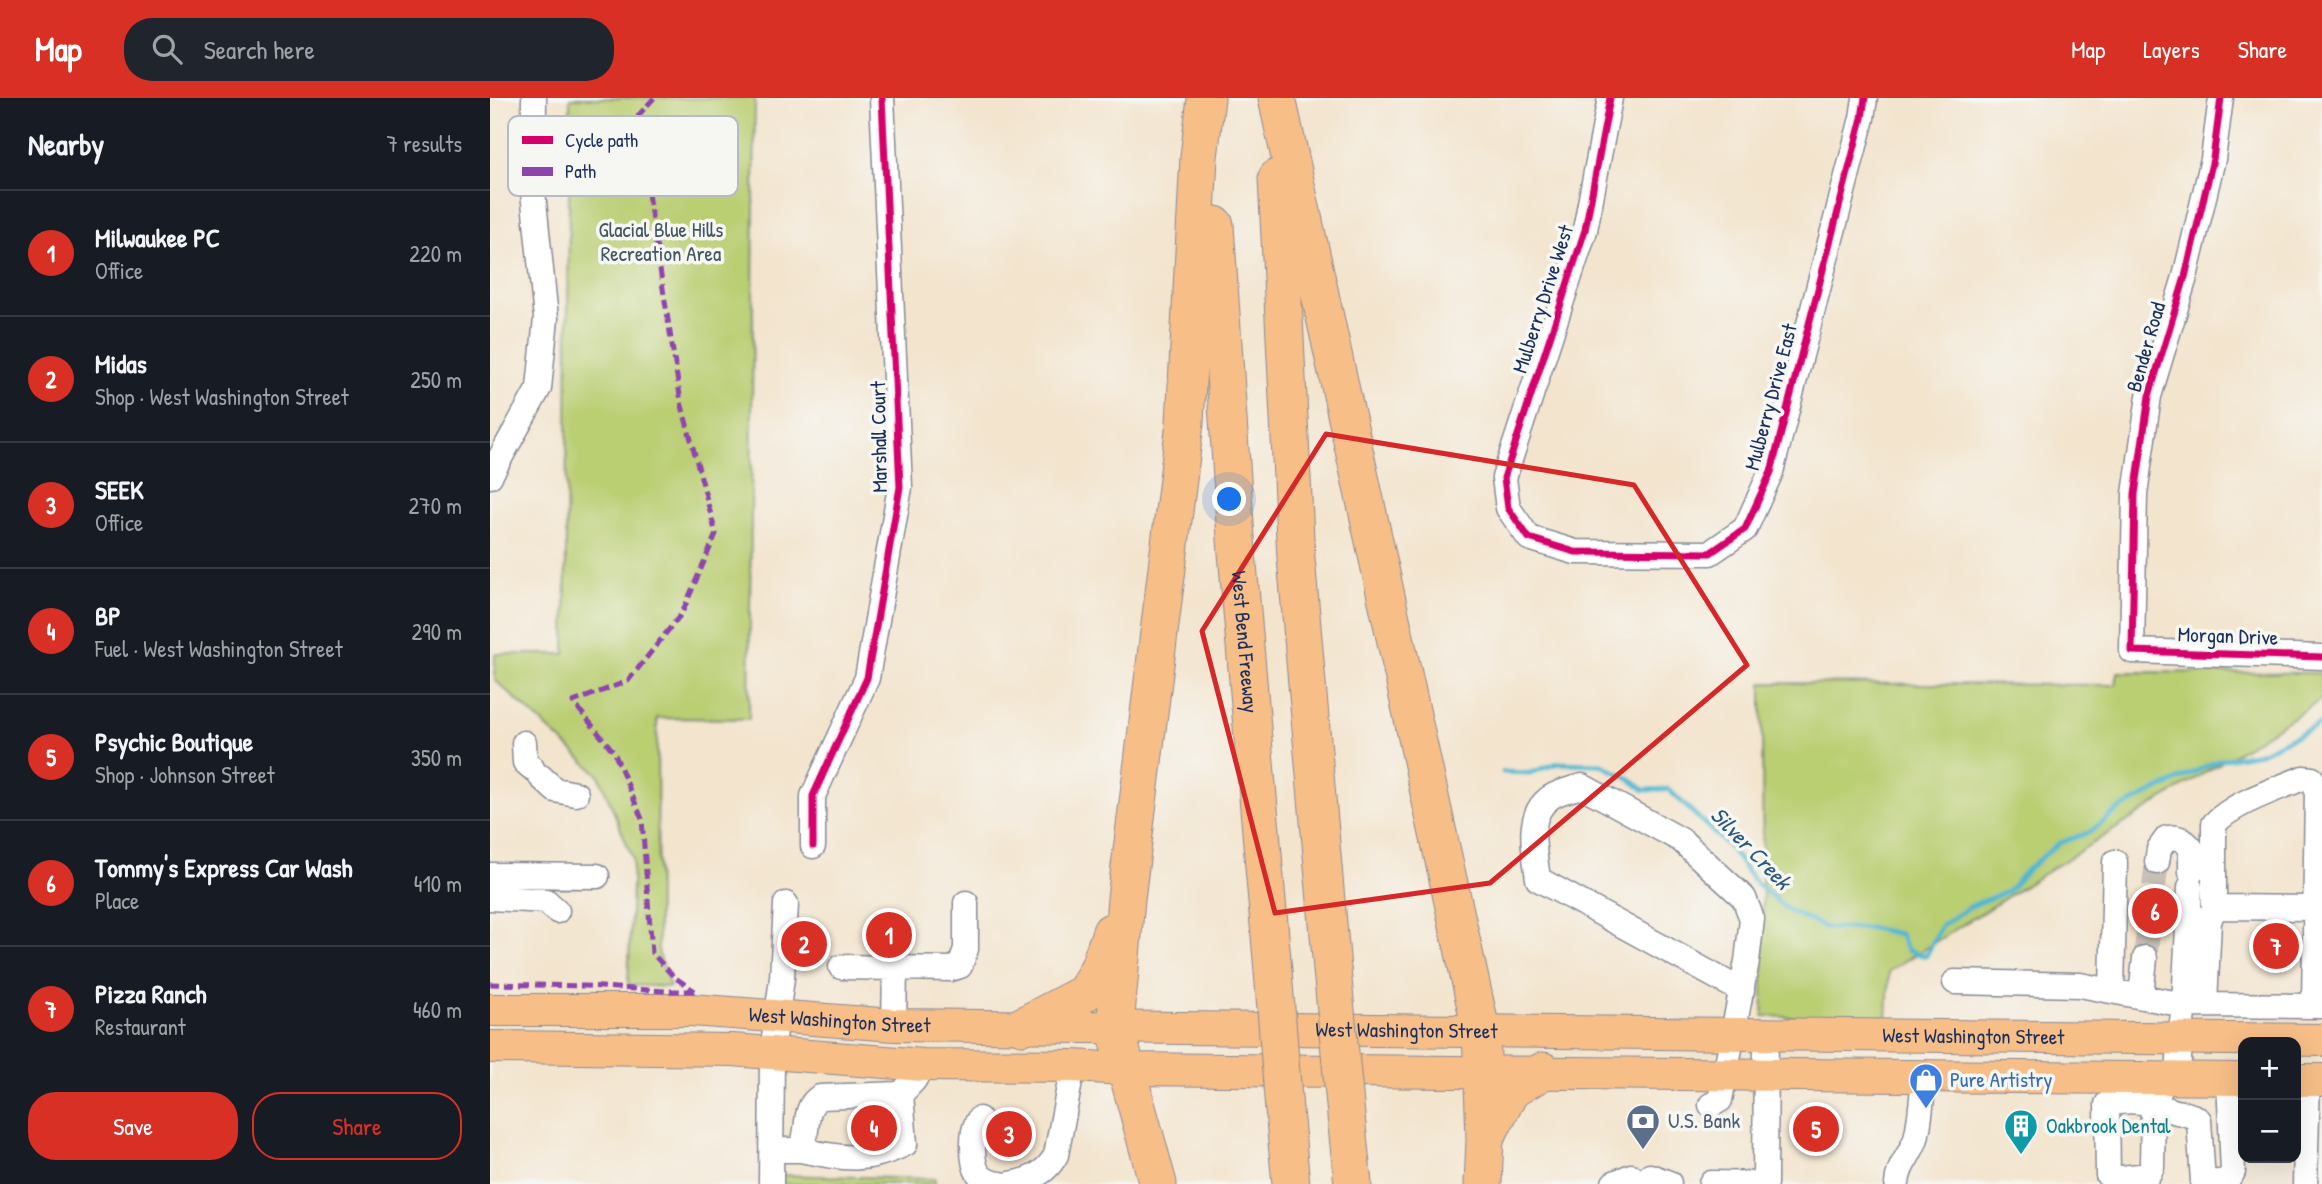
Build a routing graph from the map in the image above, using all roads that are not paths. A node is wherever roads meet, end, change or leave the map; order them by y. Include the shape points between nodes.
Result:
1 (534, 98) edge
2 (882, 98) edge
3 (1207, 98) edge
4 (1275, 98) edge
5 (1610, 98) edge
6 (1865, 98) edge
7 (2221, 98) edge
8 (534, 116) edge
9 (533, 196) edge
10 (490, 476) edge
11 (1508, 508) joint
12 (2132, 651) joint
13 (2322, 657) edge
14 (524, 743) dead end
15 (576, 794) dead end
16 (813, 846) dead end
17 (2115, 862) dead end
18 (2157, 862) tunnel mouth
19 (490, 875) edge
20 (561, 876) junction
21 (597, 876) dead end
22 (490, 898) edge
23 (1125, 899) junction
24 (786, 904) dead end
25 (966, 904) dead end
26 (2214, 907) junction
27 (2314, 908) junction
28 (2145, 958) tunnel mouth
29 (841, 967) dead end
30 (895, 968) junction
31 (1955, 982) dead end
32 (1741, 991) junction
33 (2112, 991) junction
34 (2141, 996) junction
35 (2195, 1004) junction
36 (2318, 1006) edge
37 (490, 1010) edge
38 (777, 1015) junction
39 (894, 1025) junction
40 (1023, 1026) junction
41 (1115, 1027) junction
42 (1481, 1030) junction
43 (1734, 1034) junction
44 (1766, 1034) junction
45 (2180, 1039) junction
46 (2322, 1040) edge
47 (490, 1047) edge
48 (772, 1053) junction
49 (923, 1065) junction
50 (1073, 1066) junction
51 (1125, 1069) junction
52 (1484, 1070) junction
53 (1543, 1071) junction
54 (1727, 1073) junction
55 (1767, 1074) junction
56 (1924, 1075) junction
57 (2236, 1079) edge
58 (2309, 1080) edge
59 (2164, 1086) junction
60 (901, 1094) junction
61 (1711, 1105) dead end
62 (979, 1119) dead end
63 (2314, 1130) edge
64 (1485, 1139) junction
65 (800, 1150) junction
66 (771, 1151) junction
67 (771, 1184) edge
68 (1000, 1184) edge
69 (1009, 1184) edge
70 (1158, 1184) edge
71 (1291, 1184) edge
72 (1353, 1184) edge
73 (1483, 1184) edge
74 (1711, 1184) edge
75 (1765, 1184) edge
76 (1897, 1184) edge
77 (2305, 1184) edge

1 - 8 street
2 - 16 street, Marshall Court via 900,487 867,678 813,796
3 - 23 highway via 1199,158 1185,423
3 - 71 highway, West Bend Freeway, bridge via 1237,554
4 - 42 highway
4 - 72 highway, bridge via 1296,558
5 - 11 street, Mulberry Drive West via 1585,230 1504,478
6 - 11 street, Mulberry Drive East via 1771,472 1745,529 1710,554 1575,552 1529,538
7 - 12 street, Bender Road via 2213,159 2185,277 2149,396 2134,494
9 - 10 street via 546,318 539,388
12 - 13 street, Morgan Drive
14 - 15 street via 525,762 555,790
17 - 33 street
18 - 35 street via 2167,838 2175,837 2191,848
19 - 20 street
20 - 21 street
20 - 22 street via 556,911 546,901
23 - 40 highway via 1085,993
23 - 41 highway
24 - 38 street
25 - 30 street via 966,949 960,966
26 - 27 street
26 - 27 street via 2214,824 2303,778 2312,779 2316,786
26 - 35 street
27 - 36 street
28 - 34 street
29 - 30 street
30 - 39 street
31 - 33 street via 2080,985
32 - 32 street via 1752,919 1744,898 1681,840 1582,786 1552,796 1538,809 1532,835 1538,879
32 - 43 street
33 - 34 street
34 - 35 street
35 - 36 street
35 - 45 street
37 - 38 main road, West Washington Street via 691,1010
38 - 39 main road, West Washington Street
38 - 48 street
39 - 40 main road, West Washington Street
40 - 41 main road, West Washington Street
41 - 42 main road, West Washington Street
41 - 51 highway
42 - 43 main road, West Washington Street
42 - 52 highway
43 - 44 main road, West Washington Street
43 - 54 street
44 - 45 main road, West Washington Street
44 - 55 street
45 - 46 main road, West Washington Street
45 - 59 street
47 - 48 main road, West Washington Street
48 - 49 main road, West Washington Street
48 - 66 street
49 - 50 main road, West Washington Street
49 - 60 street
50 - 51 main road, West Washington Street
50 - 69 street via 1051,1166
51 - 52 main road, West Washington Street
51 - 70 highway
52 - 53 main road, West Washington Street
52 - 64 highway
53 - 54 main road, West Washington Street
53 - 64 highway via 1511,1090
54 - 55 main road, West Washington Street
54 - 61 street via 1720,1100
55 - 56 main road, West Washington Street
55 - 75 street
56 - 59 main road, West Washington Street
56 - 76 street via 1917,1136 1898,1170
57 - 59 main road, West Washington Street
57 - 59 street via 2233,1172 2227,1181 2211,1184 2203,1182 2199,1119 2174,1111
58 - 63 street
60 - 65 street via 812,1101 806,1141
60 - 65 street via 905,1144 884,1155 859,1158
62 - 68 street via 973,1134 974,1169 980,1178
63 - 77 street
64 - 73 highway
65 - 66 street
66 - 67 street
74 - 75 street

